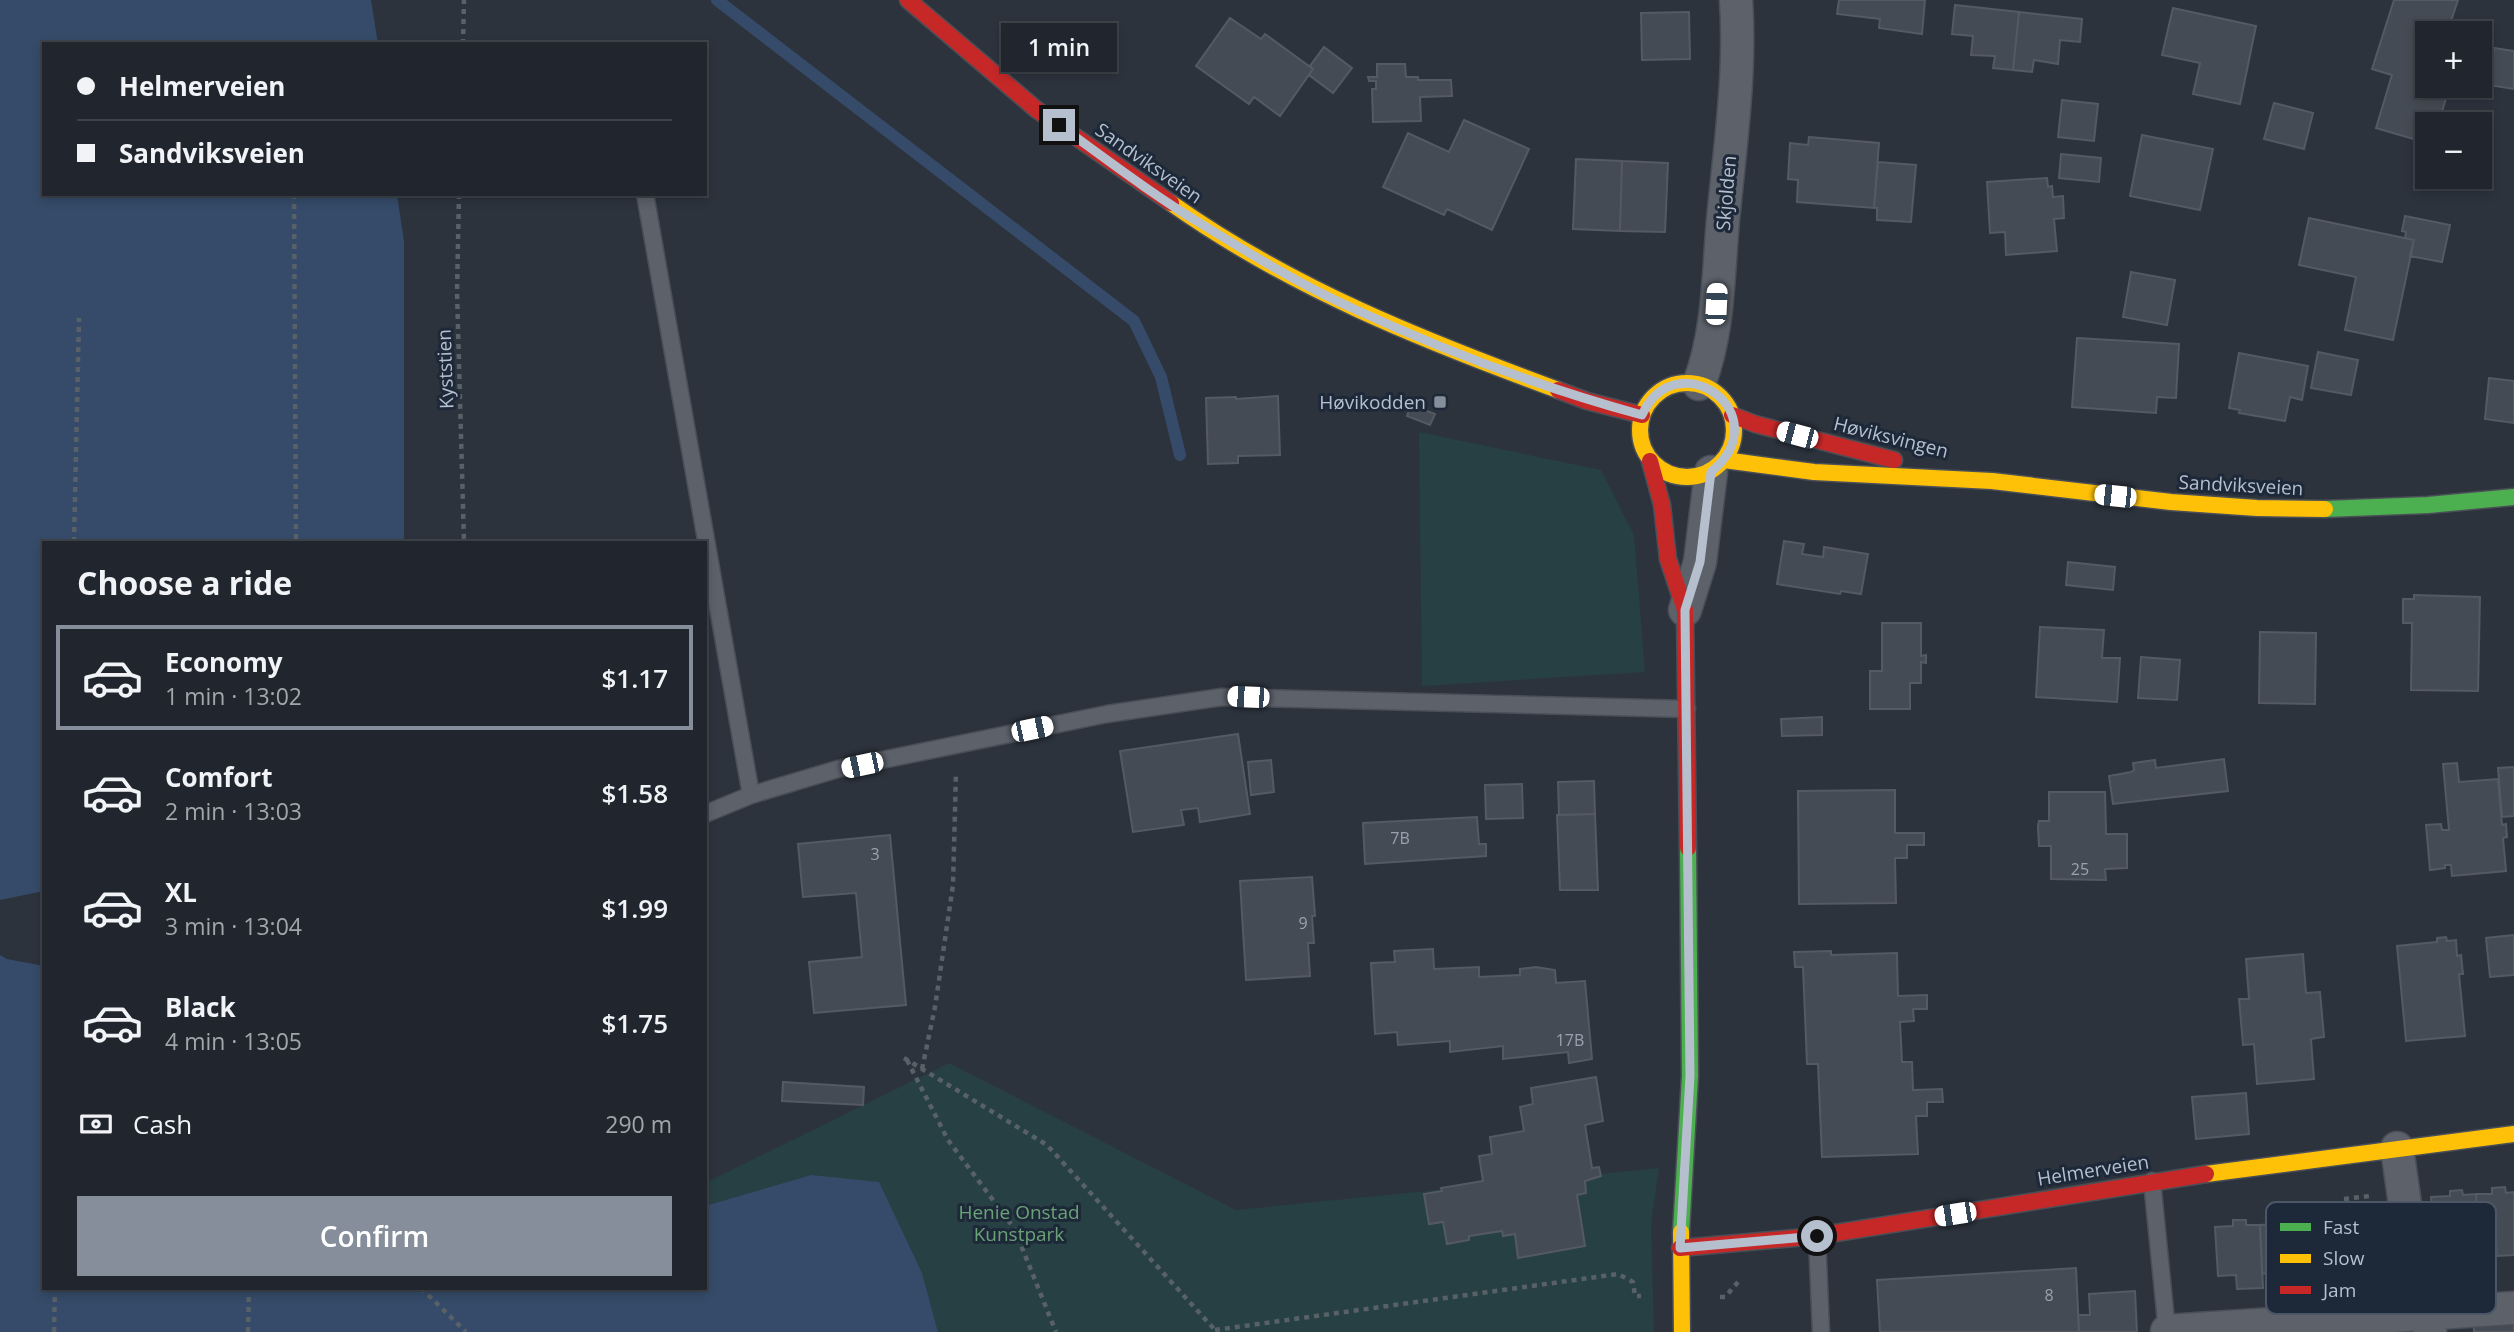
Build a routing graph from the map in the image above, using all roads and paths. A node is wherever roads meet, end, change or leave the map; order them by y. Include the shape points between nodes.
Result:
1 (464, 0) edge
2 (908, 0) edge
3 (1736, 0) edge
4 (463, 42) edge
5 (294, 196) edge
6 (459, 196) edge
7 (645, 196) edge
8 (79, 318) dead end
9 (1699, 384) junction
10 (1642, 415) junction
11 (1732, 415) junction
12 (1650, 461) junction
13 (1717, 466) junction
14 (1967, 479) junction
15 (2514, 497) edge
16 (74, 541) edge
17 (296, 541) edge
18 (464, 541) edge
19 (706, 541) edge
20 (707, 546) edge
21 (1685, 610) junction
22 (1687, 709) junction
23 (957, 745) junction
24 (751, 795) junction
25 (707, 813) edge
26 (922, 1069) junction
27 (2514, 1134) edge
28 (2398, 1148) junction
29 (2152, 1181) junction
30 (2405, 1202) edge
31 (1817, 1236) junction
32 (1680, 1248) junction
33 (55, 1290) edge
34 (249, 1290) edge
35 (423, 1290) edge
36 (1641, 1296) dead end
37 (2514, 1308) edge
38 (2496, 1311) edge
39 (2478, 1314) edge
40 (2430, 1322) edge
41 (2299, 1327) edge
42 (1215, 1331) edge
43 (2167, 1331) edge
44 (54, 1332) edge
45 (248, 1332) edge
46 (466, 1332) edge
47 (1056, 1332) edge
48 (1682, 1332) edge
49 (1821, 1332) edge

1 - 4 path
2 - 10 main road, Sandviksveien via 1037,110 1124,172 1269,264 1351,308 1518,377
3 - 9 street, Skjolden via 1734,104 1715,321
5 - 17 path
6 - 18 path, Kyststien
7 - 19 lane
8 - 16 path
9 - 10 main road via 1677,384 1659,391
9 - 11 main road via 1724,400
10 - 12 main road via 1641,445
11 - 13 main road via 1734,439
11 - 14 main road, Høviksvingen
12 - 13 main road via 1683,478 1694,478
12 - 21 main road via 1662,505 1668,559
13 - 14 main road, Høviksvingen
13 - 21 street via 1700,562
14 - 15 main road, Sandviksveien via 2172,503 2312,510 2427,507
20 - 24 lane
21 - 22 main road
22 - 23 lane via 1223,696
22 - 32 main road via 1690,1076
23 - 24 lane via 838,769
23 - 26 path via 953,886
24 - 25 lane
26 - 42 path via 1047,1145
26 - 47 path via 905,1058 948,1140 1014,1227
27 - 28 main road, Helmerveien
28 - 29 main road, Helmerveien
28 - 30 street
29 - 31 main road, Helmerveien
29 - 43 lane
31 - 32 main road, Helmerveien
31 - 49 lane
32 - 48 main road
33 - 44 path
34 - 45 path
35 - 46 path
36 - 42 path via 1635,1296 1633,1282 1618,1275
37 - 38 street
39 - 40 street
40 - 41 street
41 - 43 street

